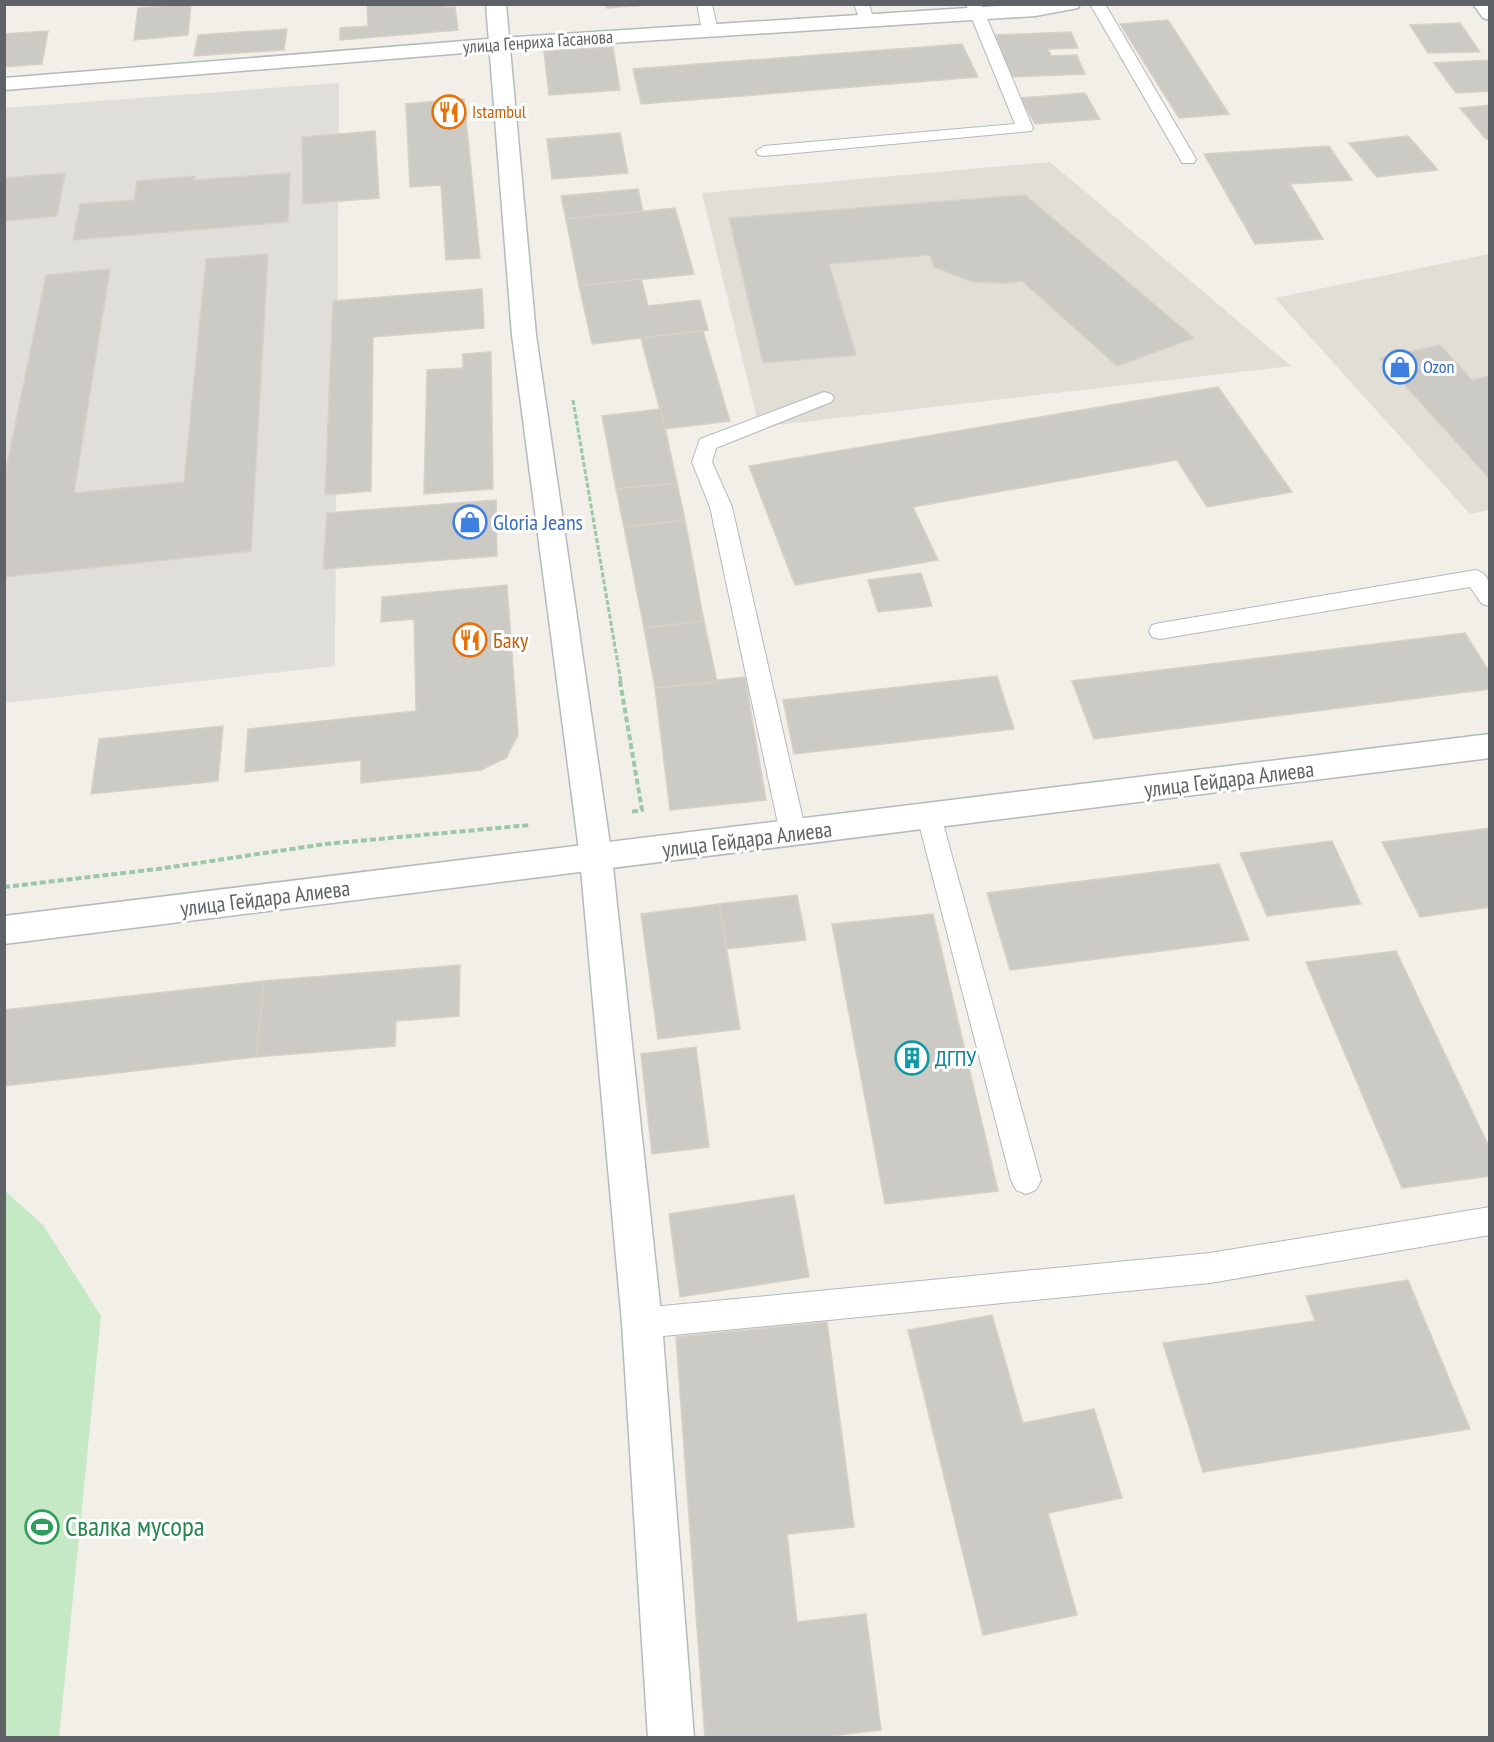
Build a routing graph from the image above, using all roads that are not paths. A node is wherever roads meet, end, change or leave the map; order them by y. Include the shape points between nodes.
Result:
1 (496, 4) edge
2 (704, 4) edge
3 (1071, 4) edge
4 (1098, 4) edge
5 (1482, 4) edge
6 (975, 9) edge
7 (863, 13) edge
8 (1490, 14) edge
9 (710, 31) junction
10 (501, 44) junction
11 (4, 84) edge
12 (764, 151) dead end
13 (1188, 159) dead end
14 (824, 398) dead end
15 (1490, 598) edge
16 (1160, 631) dead end
17 (1490, 746) edge
18 (928, 816) junction
19 (793, 833) junction
20 (596, 858) junction
21 (4, 930) edge
22 (1026, 1180) dead end
23 (1490, 1221) edge
24 (642, 1323) junction
25 (671, 1737) edge

1 - 10 street
2 - 9 lane
3 - 6 street, улица Генриха Гасанова via 1035,10
4 - 13 lane
5 - 8 street
6 - 7 street, улица Генриха Гасанова
6 - 12 lane via 1025,128
7 - 9 street, улица Генриха Гасанова
9 - 10 street, улица Генриха Гасанова
10 - 11 street, улица Генриха Гасанова
10 - 20 street via 524,335
14 - 19 lane via 707,444 702,462 721,507
15 - 16 lane via 1476,578
17 - 18 street, улица Гейдара Алиева
18 - 19 street, улица Гейдара Алиева
18 - 22 lane
19 - 20 street, улица Гейдара Алиева
20 - 21 street, улица Гейдара Алиева
20 - 24 street
23 - 24 lane via 1210,1268
24 - 25 street

